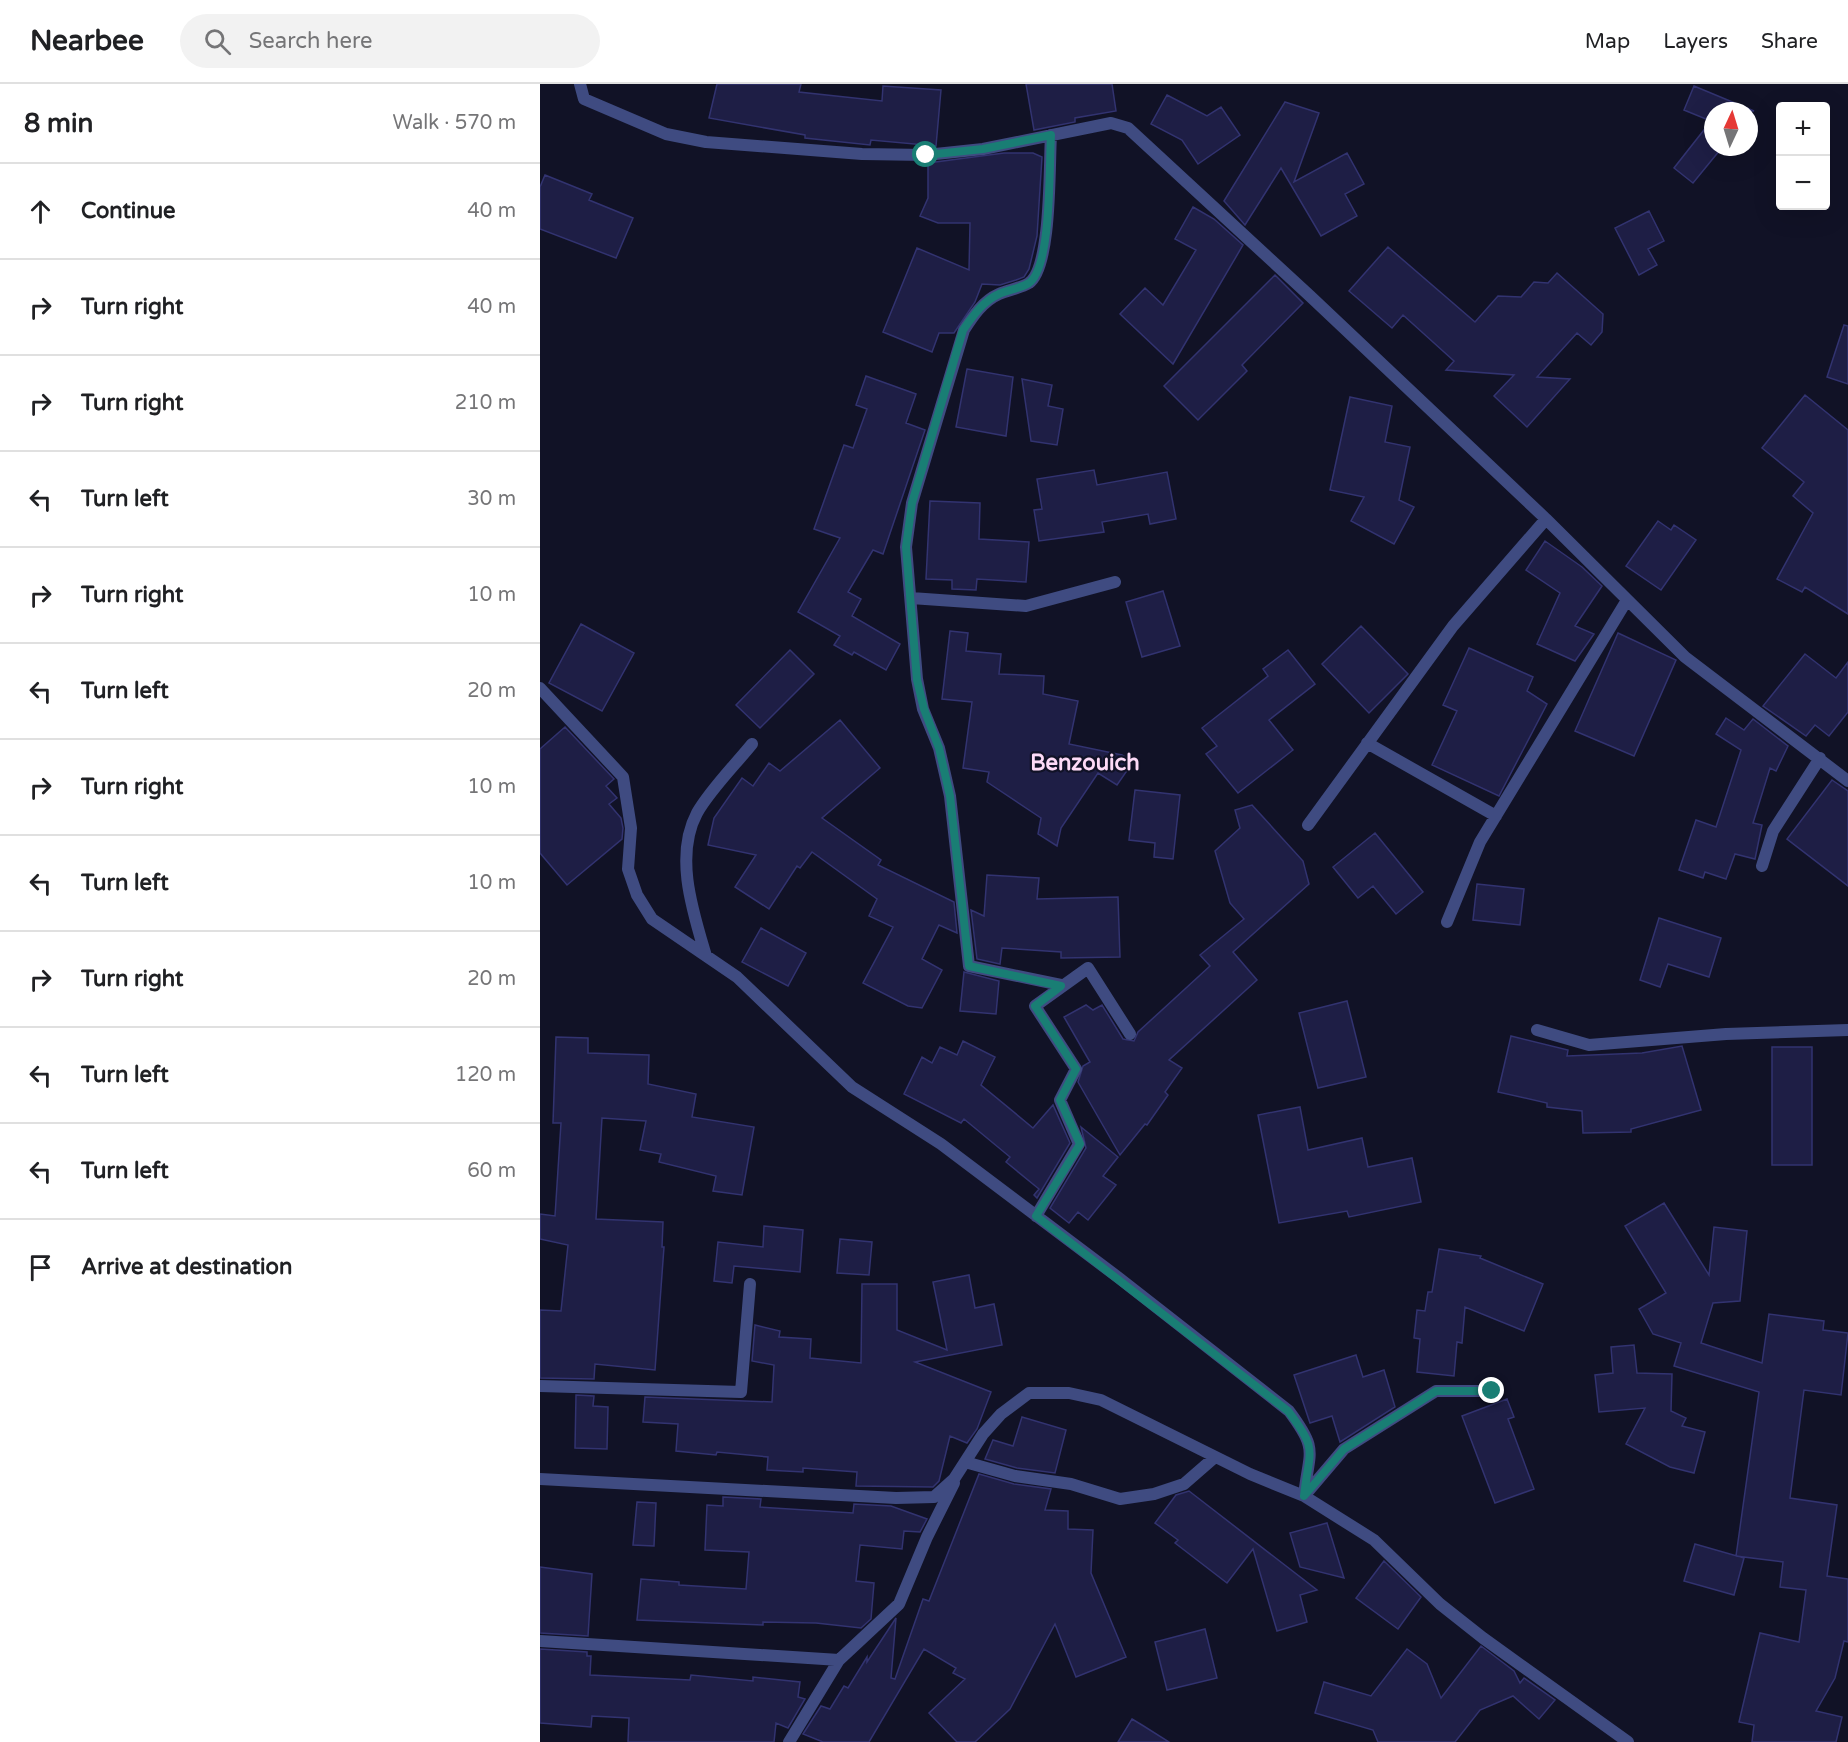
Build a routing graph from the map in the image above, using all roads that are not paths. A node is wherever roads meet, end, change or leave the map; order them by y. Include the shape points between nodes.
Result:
1 (580, 84) edge
2 (1051, 135) junction
3 (1546, 519) junction
4 (1114, 582) dead end
5 (910, 598) junction
6 (1627, 600) junction
7 (540, 688) edge
8 (1366, 743) junction
9 (752, 744) dead end
10 (1820, 758) junction
11 (1848, 781) edge
12 (1496, 816) junction
13 (1308, 825) dead end
14 (1762, 866) dead end
15 (1447, 922) dead end
16 (706, 956) junction
17 (1061, 986) junction
18 (1538, 1030) dead end
19 (1848, 1030) edge
20 (1130, 1034) dead end
21 (1036, 1216) junction
22 (750, 1284) dead end
23 (540, 1386) edge
24 (1492, 1391) dead end
25 (1215, 1457) junction
26 (963, 1466) junction
27 (540, 1479) edge
28 (1304, 1496) junction
29 (540, 1641) edge
30 (838, 1660) junction
31 (789, 1742) edge
32 (1628, 1742) edge

1 - 2 street via 584,99 666,134 706,142 926,155 983,149
2 - 3 street via 1111,123 1128,128
2 - 5 street via 1041,267 1030,282 996,296 978,310 963,330 912,503 906,547
3 - 6 street
3 - 8 street via 1453,626
4 - 5 street via 1026,606
5 - 17 street via 917,680 950,796 969,966
6 - 10 street via 1685,657
6 - 12 street
7 - 16 street via 623,777 631,828 628,869 652,920
8 - 12 street
8 - 13 street
9 - 16 street via 697,812 686,843 691,904
10 - 11 street
10 - 14 street via 1773,831
12 - 15 street via 1480,842
16 - 21 street via 737,977 852,1087 941,1144
17 - 20 street via 1088,968
17 - 21 street via 1035,1006 1076,1069 1060,1100 1080,1144
18 - 19 street via 1589,1045 1726,1034
21 - 28 street via 1288,1411 1306,1434 1312,1452
22 - 23 street via 741,1392
24 - 28 street via 1436,1391 1344,1449
25 - 26 street via 1184,1484 1120,1499 1071,1484
25 - 26 street via 1101,1400 1070,1393 1029,1393 1001,1414
25 - 28 street
26 - 27 street via 934,1497
26 - 30 street via 899,1604
28 - 32 street via 1374,1540 1440,1604
29 - 30 street
30 - 31 street

